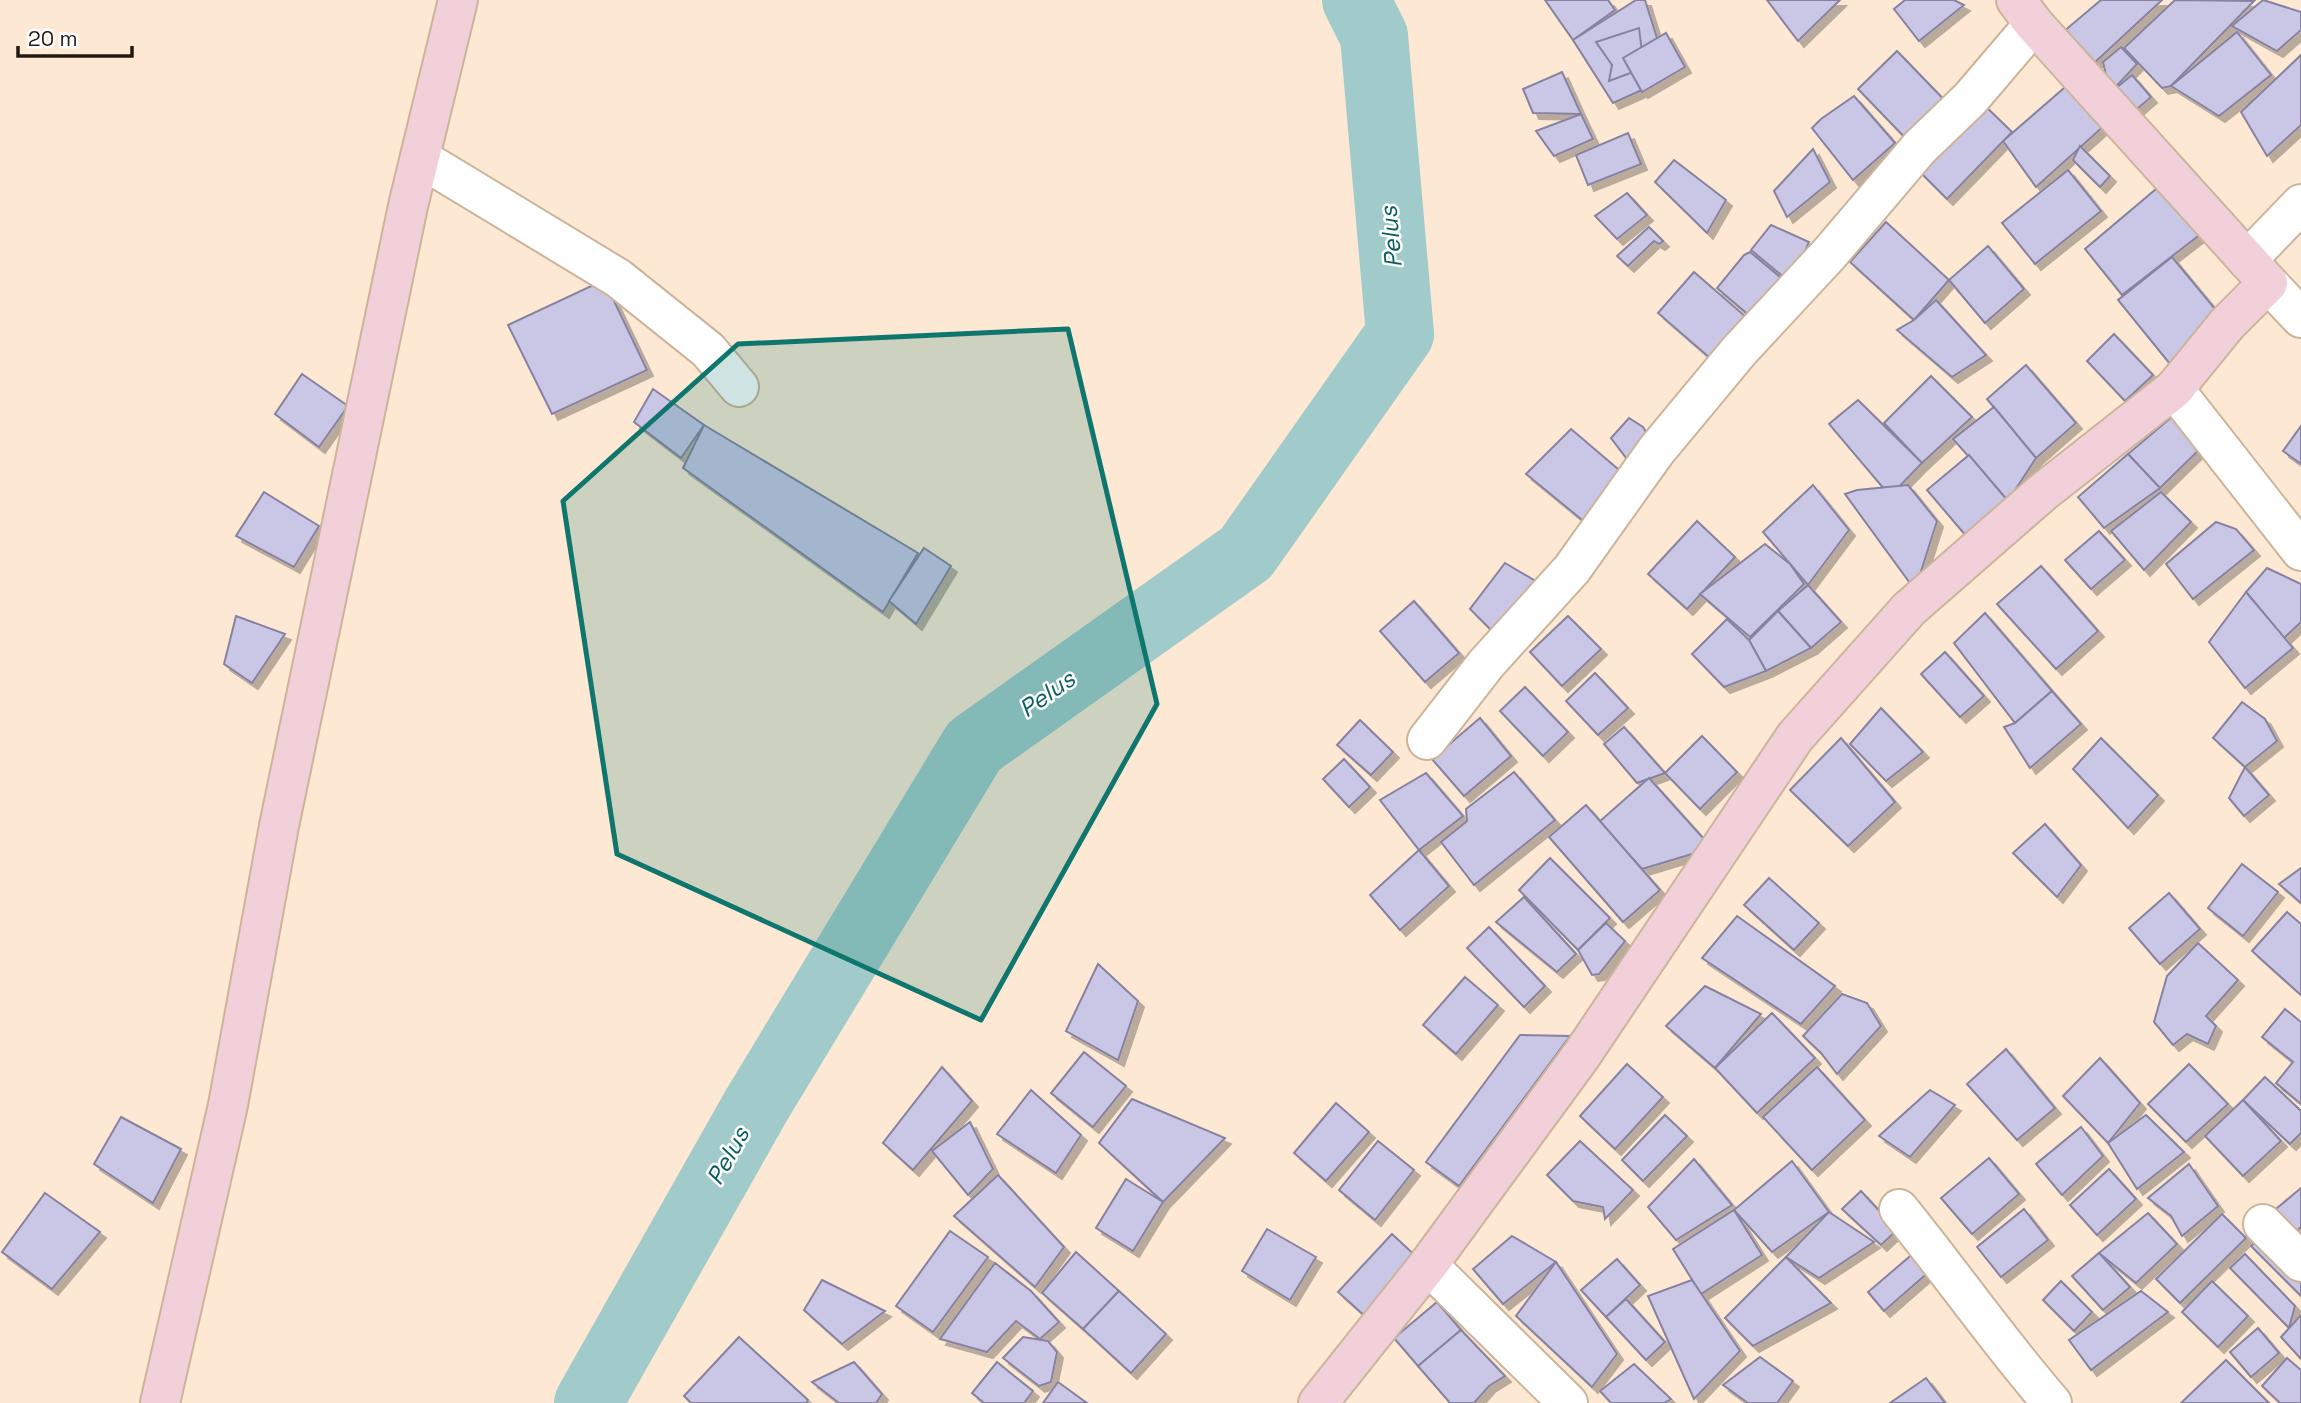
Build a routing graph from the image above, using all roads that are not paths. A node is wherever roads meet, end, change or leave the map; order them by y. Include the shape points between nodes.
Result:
1 (458, 0) edge
2 (2025, 12) edge
3 (420, 158) junction
4 (2301, 204) edge
5 (2257, 271) junction
6 (2301, 318) edge
7 (739, 387) dead end
8 (2174, 388) junction
9 (2301, 551) edge
10 (1427, 740) dead end
11 (1899, 1209) dead end
12 (2263, 1223) dead end
13 (2301, 1262) edge
14 (1428, 1265) junction
15 (160, 1403) edge
16 (1318, 1403) edge
17 (1569, 1403) edge
18 (2052, 1403) edge

1 - 3 street
2 - 5 street
2 - 10 street via 1970,99 1920,147 1739,351 1656,451 1572,569 1486,664
3 - 7 street via 618,278 708,350
3 - 15 street via 279,826 228,1105
4 - 5 street
5 - 6 street
5 - 8 street via 2227,324
8 - 9 street
8 - 14 street via 2043,492 1909,609 1795,737 1581,1056
11 - 18 street
12 - 13 street
14 - 16 street
14 - 17 street

